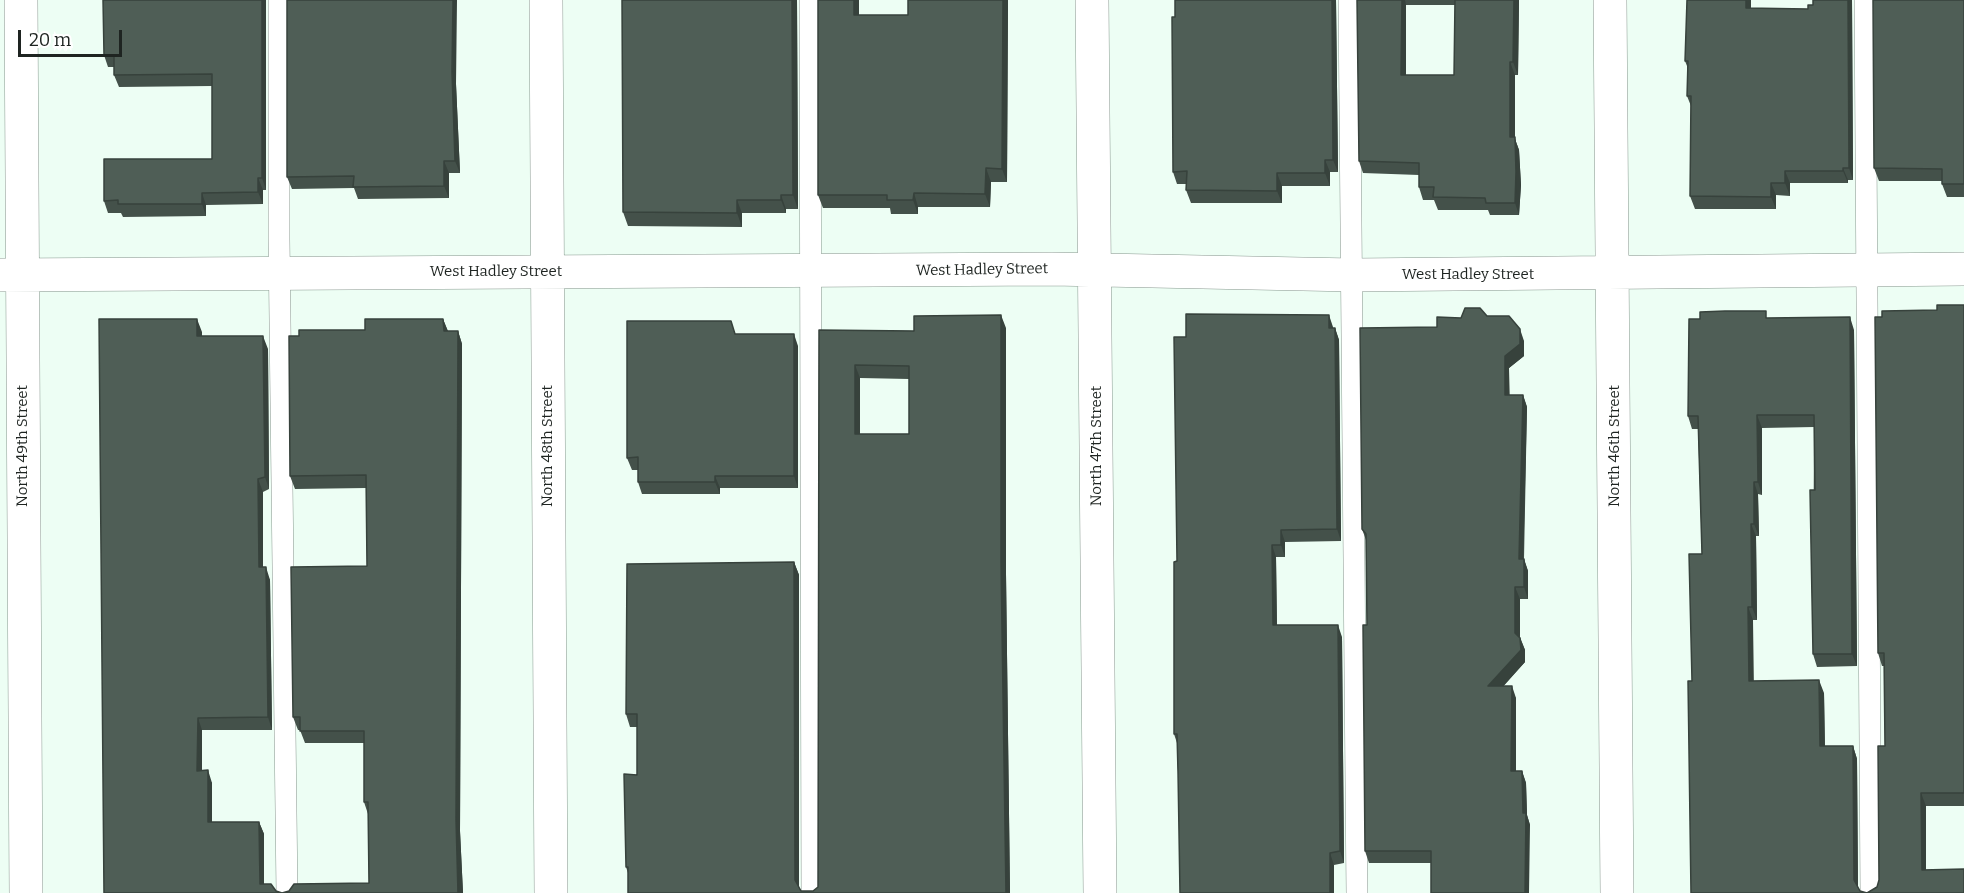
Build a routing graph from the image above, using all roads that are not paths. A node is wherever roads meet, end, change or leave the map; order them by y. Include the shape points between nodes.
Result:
1 (21, 0) edge
2 (279, 0) edge
3 (546, 0) edge
4 (810, 0) edge
5 (1092, 0) edge
6 (1349, 0) edge
7 (1610, 0) edge
8 (1865, 0) edge
9 (1095, 269) junction
10 (1964, 269) edge
11 (1865, 270) junction
12 (812, 272) junction
13 (548, 273) junction
14 (280, 274) junction
15 (1614, 274) junction
16 (11, 275) edge
17 (1353, 275) junction
18 (26, 893) edge
19 (287, 893) edge
20 (551, 893) edge
21 (812, 893) edge
22 (1100, 893) edge
23 (1357, 893) edge
24 (1617, 893) edge
25 (1871, 893) edge

1 - 16 street, North 49th Street
2 - 14 lane
3 - 13 street, North 48th Street
4 - 12 lane
5 - 9 street, North 47th Street
6 - 17 lane
7 - 15 street, North 46th Street
8 - 11 lane
9 - 12 street, West Hadley Street
9 - 17 street, West Hadley Street
9 - 22 street, North 47th Street
10 - 11 street, West Hadley Street
11 - 15 street, West Hadley Street
11 - 25 lane
12 - 13 street, West Hadley Street
12 - 21 lane
13 - 14 street, West Hadley Street
13 - 20 street, North 48th Street
14 - 16 street, West Hadley Street
14 - 19 lane
15 - 17 street, West Hadley Street
15 - 24 street, North 46th Street
16 - 18 street, North 49th Street
17 - 23 lane

